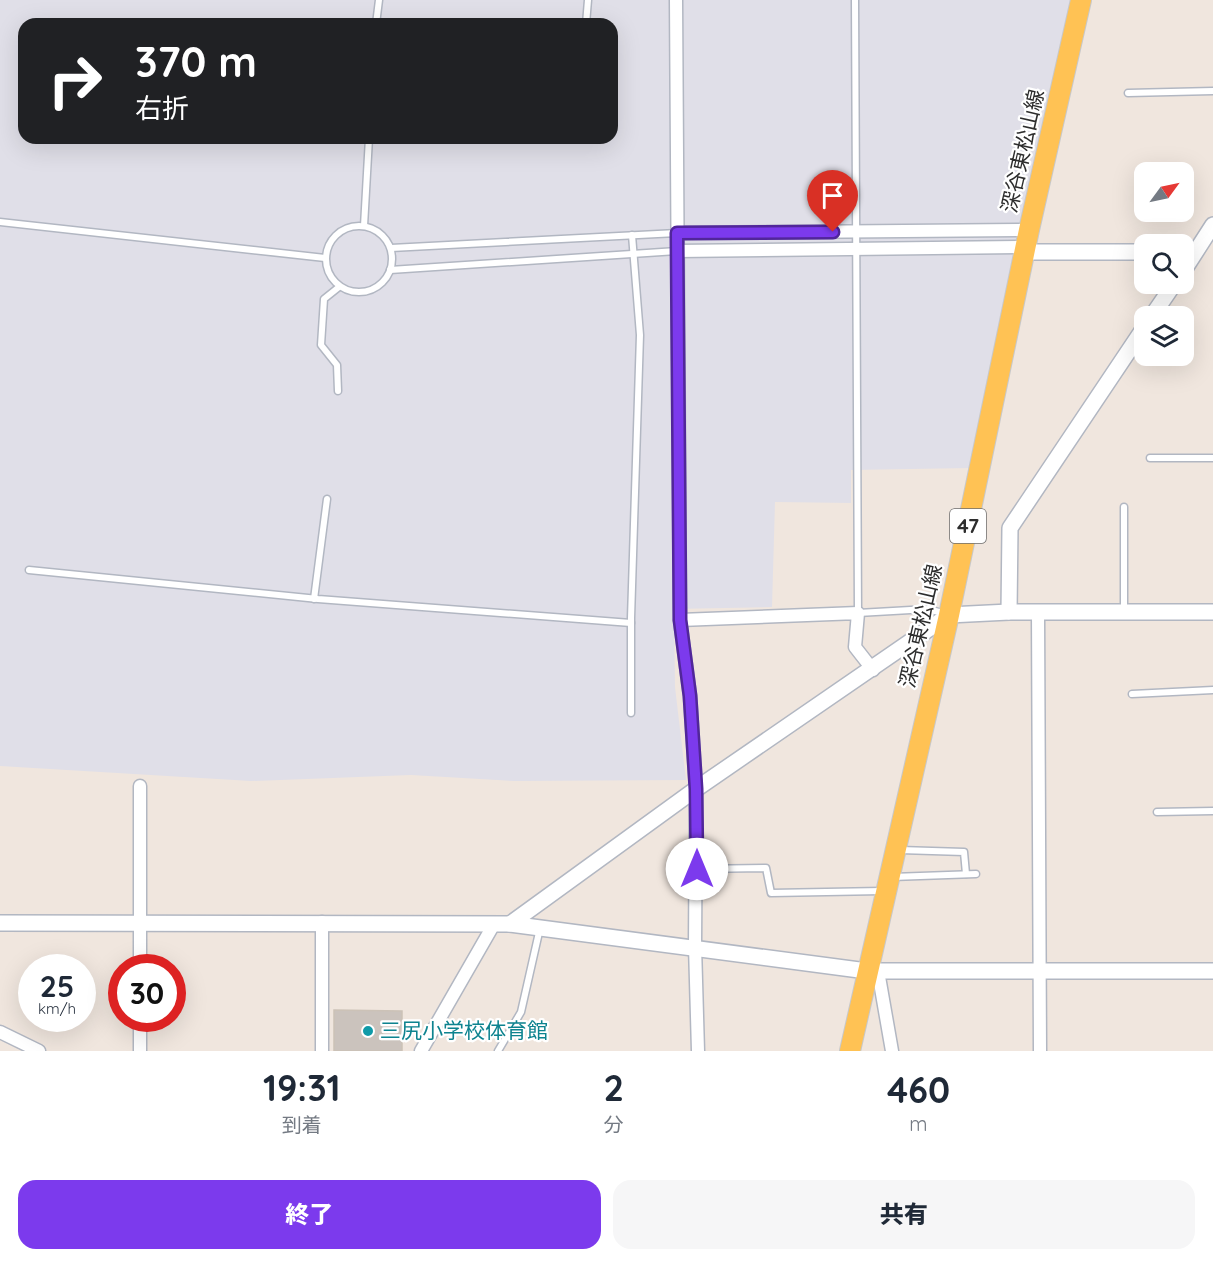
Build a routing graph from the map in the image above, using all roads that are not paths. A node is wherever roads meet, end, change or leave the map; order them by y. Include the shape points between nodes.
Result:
1 (379, 0) edge
2 (588, 0) edge
3 (676, 0) edge
4 (855, 0) edge
5 (1081, 0) edge
6 (377, 18) edge
7 (586, 18) edge
8 (1213, 91) edge
9 (1128, 93) dead end
10 (369, 144) edge
11 (0, 222) edge
12 (1213, 225) edge
13 (364, 226) junction
14 (855, 232) junction
15 (677, 233) junction
16 (632, 235) junction
17 (1027, 243) junction
18 (1194, 247) edge
19 (391, 248) junction
20 (677, 251) junction
21 (856, 251) junction
22 (1134, 251) edge
23 (1194, 252) edge
24 (1213, 252) edge
25 (634, 254) junction
26 (325, 258) junction
27 (390, 270) junction
28 (339, 287) junction
29 (1134, 343) edge
30 (338, 391) dead end
31 (1150, 458) dead end
32 (1213, 458) edge
33 (327, 499) dead end
34 (1124, 507) dead end
35 (29, 570) dead end
36 (314, 598) junction
37 (1009, 612) junction
38 (1038, 612) junction
39 (1124, 612) junction
40 (1213, 612) edge
41 (858, 613) junction
42 (949, 615) junction
43 (680, 620) junction
44 (631, 623) junction
45 (873, 670) junction
46 (1213, 690) edge
47 (1132, 694) dead end
48 (631, 713) dead end
49 (140, 786) dead end
50 (696, 789) junction
51 (1213, 811) edge
52 (1157, 812) dead end
53 (895, 850) junction
54 (697, 869) junction
55 (966, 874) junction
56 (976, 874) dead end
57 (887, 884) junction
58 (322, 922) junction
59 (0, 923) edge
60 (141, 923) junction
61 (494, 924) junction
62 (510, 924) junction
63 (540, 928) junction
64 (695, 946) junction
65 (140, 954) edge
66 (873, 971) junction
67 (1038, 971) junction
68 (1213, 971) edge
69 (0, 1032) edge
70 (140, 1032) edge
71 (39, 1051) edge
72 (140, 1051) edge
73 (322, 1051) edge
74 (420, 1051) edge
75 (498, 1051) edge
76 (698, 1051) edge
77 (850, 1051) edge
78 (892, 1051) edge
79 (1040, 1051) edge

1 - 6 lane
2 - 7 lane
3 - 15 street
4 - 14 lane
5 - 17 main road, 深谷東松山線 / 47
8 - 9 lane
10 - 13 lane
11 - 26 lane
12 - 18 street
13 - 19 lane via 380,234
13 - 26 lane via 342,230 327,247
14 - 15 street
14 - 17 street
14 - 21 lane
15 - 16 lane
15 - 20 street
16 - 19 lane
16 - 25 lane
17 - 21 street
17 - 22 street
17 - 42 main road, 深谷東松山線 / 47
19 - 27 lane
20 - 21 street
20 - 25 lane
20 - 43 street
21 - 41 lane
23 - 24 street
25 - 27 lane
25 - 44 lane via 640,335
26 - 28 lane via 326,269
27 - 28 lane via 386,280 369,292
28 - 30 lane via 324,299 321,345 337,365
29 - 37 street via 1010,528
31 - 32 lane
33 - 36 lane
34 - 39 lane
35 - 36 lane
36 - 44 lane
37 - 38 street
37 - 42 street
38 - 39 street
38 - 67 street
39 - 40 street
41 - 42 lane via 928,609
41 - 43 street
41 - 45 street via 855,647
42 - 45 street
42 - 53 main road, 深谷東松山線 / 47
43 - 50 street
44 - 48 lane
45 - 50 street
46 - 47 lane
49 - 60 street
50 - 54 street
50 - 62 street
51 - 52 lane
53 - 55 lane via 964,852
53 - 57 main road, 深谷東松山線 / 47
54 - 57 lane via 766,868 771,893
54 - 64 street
55 - 56 lane
55 - 57 lane
57 - 66 main road, 深谷東松山線 / 47
58 - 60 street
58 - 61 street
58 - 73 street
59 - 60 street
60 - 65 street
61 - 62 street
61 - 74 street
62 - 63 street
63 - 64 street
63 - 75 lane via 520,1012
64 - 66 street
64 - 76 street
66 - 67 street
66 - 77 main road, 深谷東松山線 / 47
66 - 78 street
67 - 68 street
67 - 79 street
69 - 71 street
70 - 72 street

